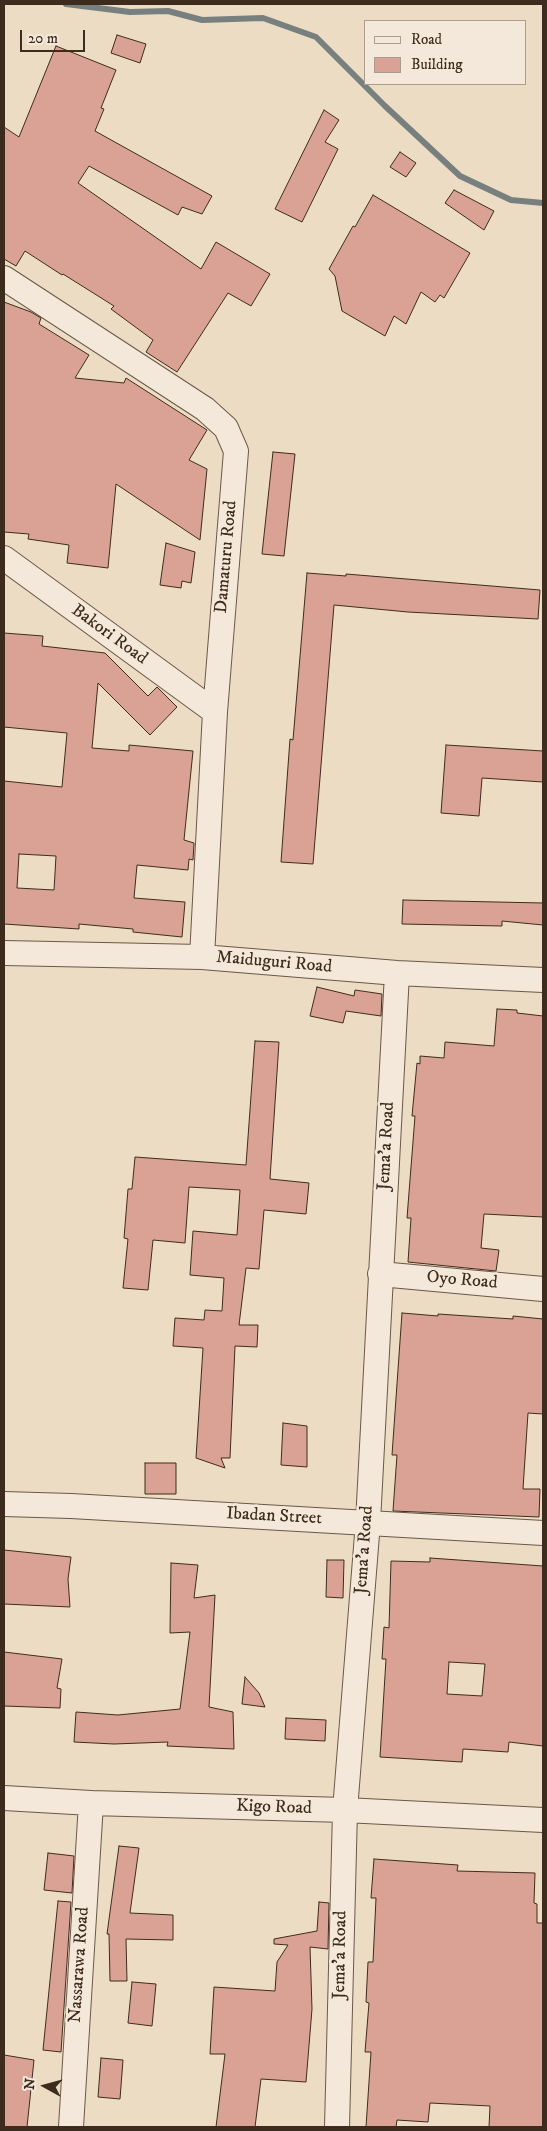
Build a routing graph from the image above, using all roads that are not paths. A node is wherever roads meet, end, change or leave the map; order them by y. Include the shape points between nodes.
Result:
1 (4, 278) edge
2 (4, 558) edge
3 (215, 712) junction
4 (4, 953) edge
5 (202, 957) junction
6 (397, 974) junction
7 (543, 980) edge
8 (380, 1274) junction
9 (543, 1289) edge
10 (4, 1504) edge
11 (368, 1522) junction
12 (543, 1533) edge
13 (4, 1798) edge
14 (91, 1803) junction
15 (345, 1810) junction
16 (543, 1820) edge
17 (70, 2127) edge
18 (337, 2127) edge

1 - 3 street, Damaturu Road via 205,410 226,428 236,451
2 - 3 street, Bakori Road
3 - 5 street, Damaturu Road
4 - 5 street, Maiduguri Road
5 - 6 street, Maiduguri Road
6 - 7 street, Maiduguri Road
6 - 8 street, Jema'a Road
8 - 9 street, Oyo Road
8 - 11 street, Jema'a Road
10 - 11 street, Ibadan Street
11 - 12 street, Ibadan Street
11 - 15 street, Jema'a Road
13 - 14 street, Kigo Road
14 - 15 street, Kigo Road
14 - 17 street, Nassarawa Road
15 - 16 street, Kigo Road
15 - 18 street, Jema'a Road

